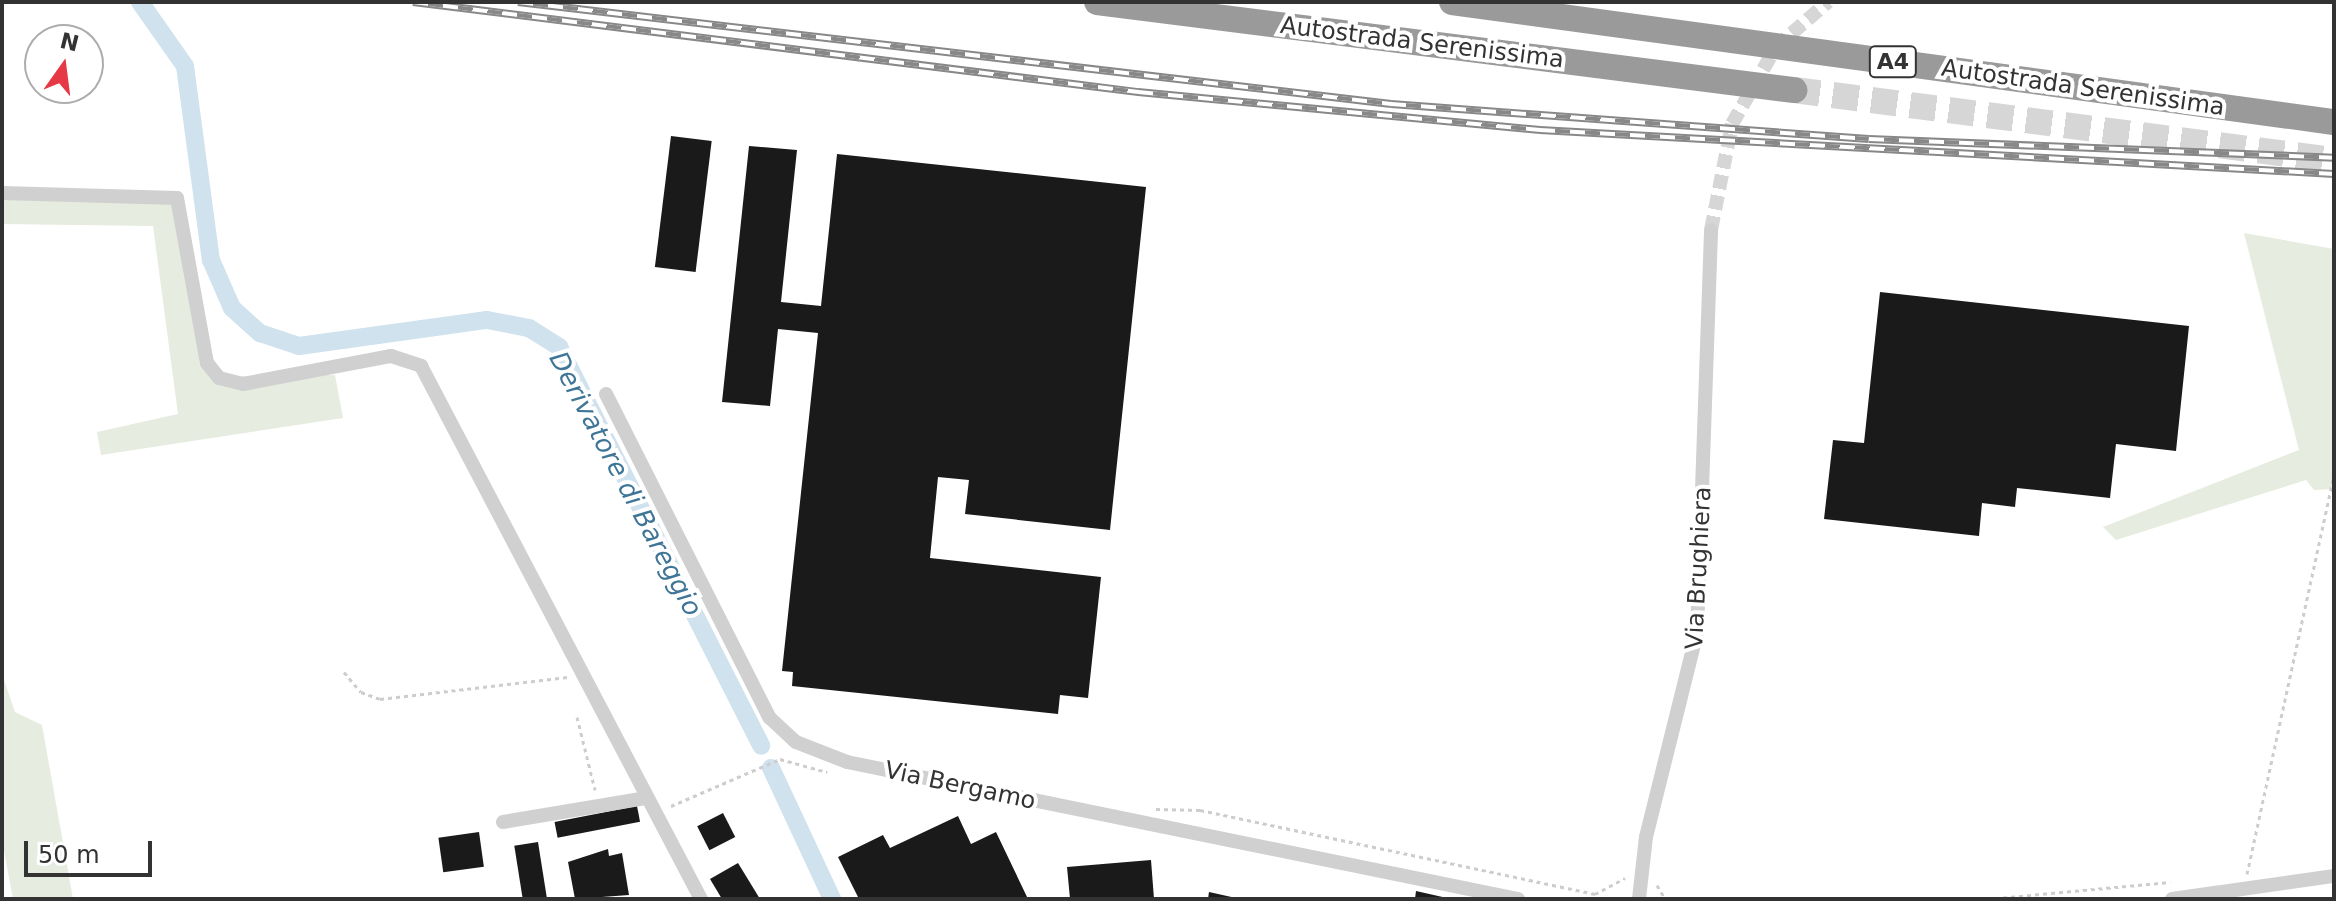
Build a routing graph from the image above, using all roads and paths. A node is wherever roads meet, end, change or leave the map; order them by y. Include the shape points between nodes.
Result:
1 (1097, 2) edge
2 (1452, 2) edge
3 (1794, 90) tunnel mouth
4 (2334, 122) edge
5 (2, 193) edge
6 (1711, 230) tunnel mouth
7 (606, 394) dead end
8 (2334, 475) edge
9 (344, 672) dead end
10 (580, 675) junction
11 (577, 717) dead end
12 (600, 797) dead end
13 (647, 798) junction
14 (503, 822) dead end
15 (2261, 873) dead end
16 (2247, 875) junction
17 (2334, 876) edge
18 (2232, 877) dead end
19 (2186, 881) dead end
20 (1661, 893) dead end
21 (701, 899) edge
22 (1518, 899) edge
23 (1639, 899) edge
24 (1665, 899) edge
25 (1987, 899) edge
26 (2172, 899) edge

1 - 3 highway, Autostrada Serenissima
2 - 4 highway, Autostrada Serenissima / A4
5 - 10 street via 177,198 207,363 228,382 391,356 421,366
6 - 23 street, Via Brughiera via 1697,633 1646,837
7 - 22 street, Via Bergamo via 770,718 796,742 847,762
8 - 16 path
9 - 10 path via 361,692 388,699
10 - 13 street
11 - 12 path via 581,756 590,757
13 - 14 street
13 - 21 street
15 - 16 path
16 - 18 path
17 - 26 street
19 - 25 path
20 - 24 path

